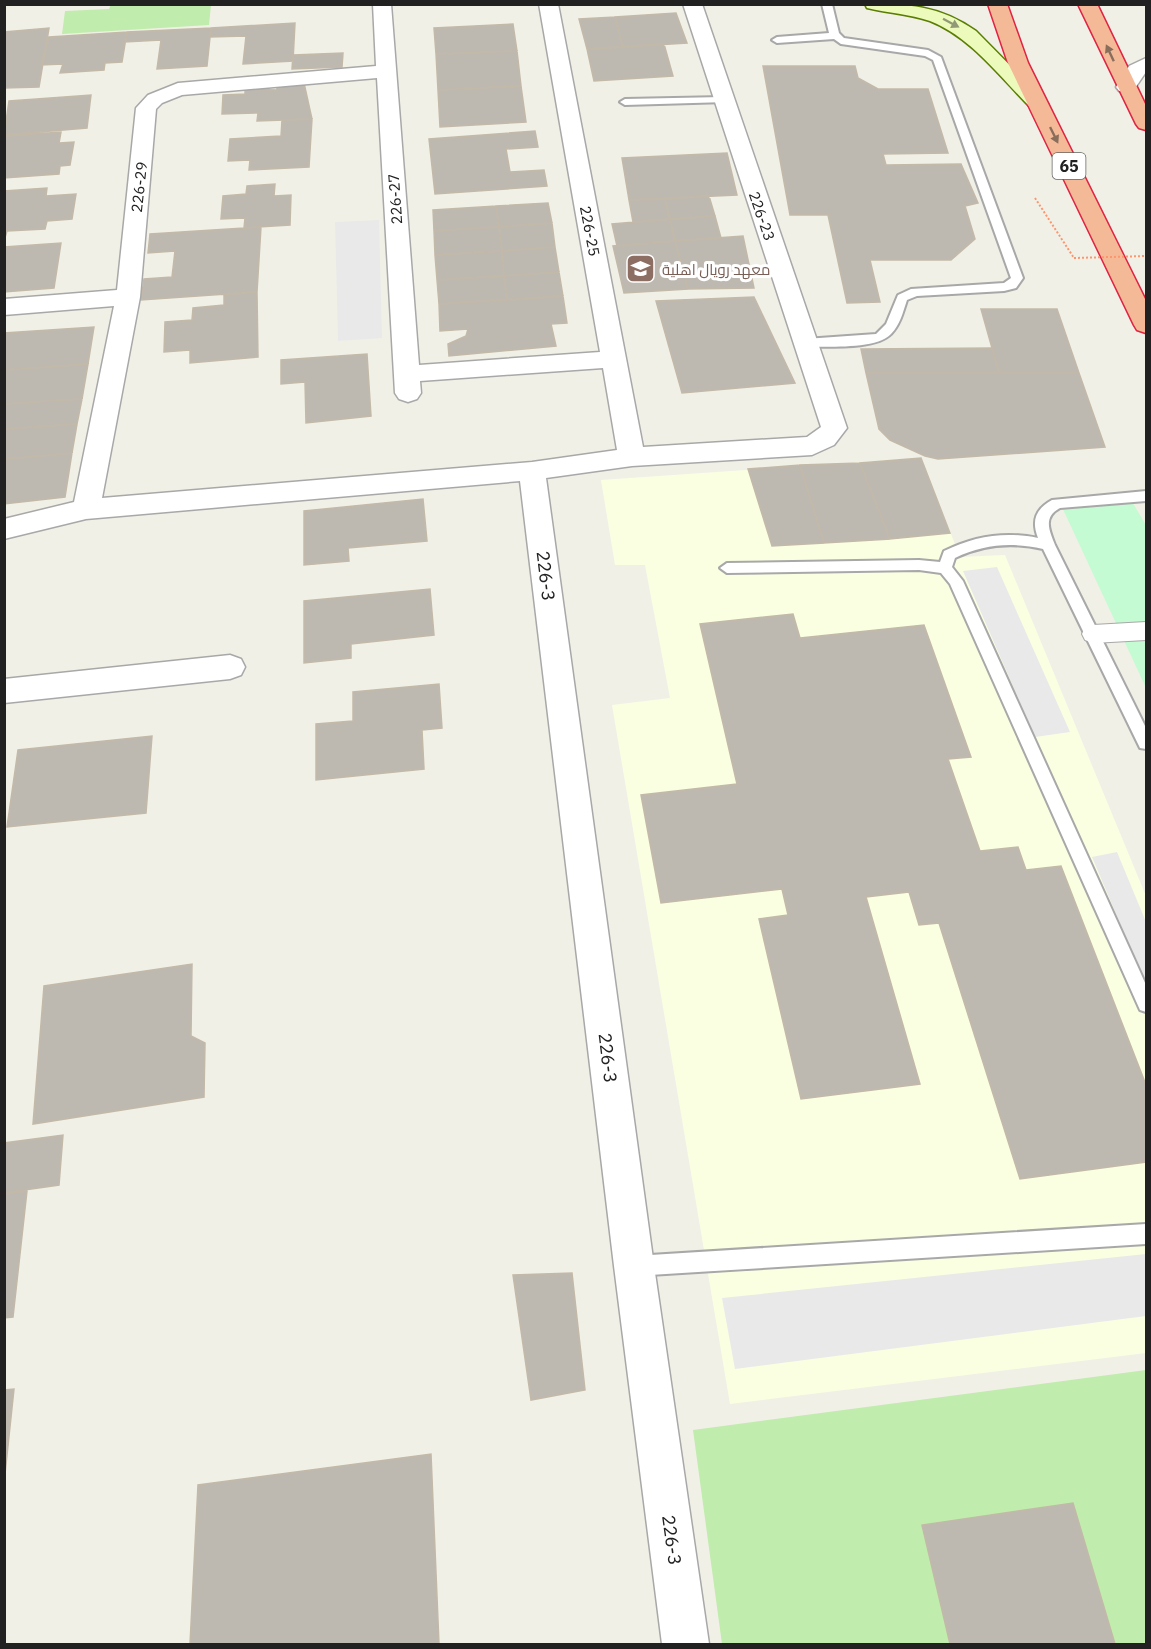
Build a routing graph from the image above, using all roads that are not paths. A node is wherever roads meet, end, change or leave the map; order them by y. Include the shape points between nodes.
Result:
1 (382, 4) edge
2 (548, 4) edge
3 (692, 4) edge
4 (827, 4) edge
5 (874, 4) edge
6 (997, 4) edge
7 (1087, 4) edge
8 (835, 36) junction
9 (777, 40) dead end
10 (1146, 64) edge
11 (387, 71) junction
12 (1126, 87) junction
13 (723, 100) junction
14 (625, 102) dead end
15 (1038, 104) junction
16 (1146, 124) edge
17 (128, 297) junction
18 (4, 307) edge
19 (1146, 325) edge
20 (805, 343) junction
21 (614, 358) junction
22 (632, 457) junction
23 (532, 471) junction
24 (1146, 496) edge
25 (86, 509) junction
26 (4, 528) edge
27 (1048, 545) junction
28 (727, 568) dead end
29 (945, 568) junction
30 (1093, 634) junction
31 (1144, 635) edge
32 (230, 667) dead end
33 (4, 691) edge
34 (1146, 743) edge
35 (1146, 1004) edge
36 (1146, 1234) edge
37 (634, 1266) junction
38 (686, 1644) edge

1 - 11 street, 226-27
2 - 21 street, 226-25
3 - 13 street, 226-23
4 - 8 lane
5 -> 15 main road via 924,12 957,26
6 - 15 highway, 65
12 -> 7 highway
8 - 9 lane
8 - 20 lane via 844,42 928,53 937,59 1017,278 1004,287 915,292 902,298 891,330 883,337
10 - 12 street via 1136,70
11 - 17 street, 226-29 via 178,89 155,99 146,108
11 - 21 street, 226-27 via 407,383
12 - 16 highway
13 - 14 lane
13 - 20 street, 226-23
15 -> 19 highway, 65
17 - 18 street
17 - 25 street, 226-29
20 - 22 street, 226-23 via 834,428 825,439 813,446
21 - 22 street, 226-25
22 - 23 street
23 - 25 street
23 - 37 street, 226-3
24 - 27 lane via 1048,507 1040,519
25 - 26 street
27 - 29 lane via 1006,538 968,544 949,555
27 - 30 lane
28 - 29 lane
29 - 35 lane via 956,581
30 - 31 street
30 - 34 lane
32 - 33 street
36 - 37 lane
37 - 38 street, 226-3

